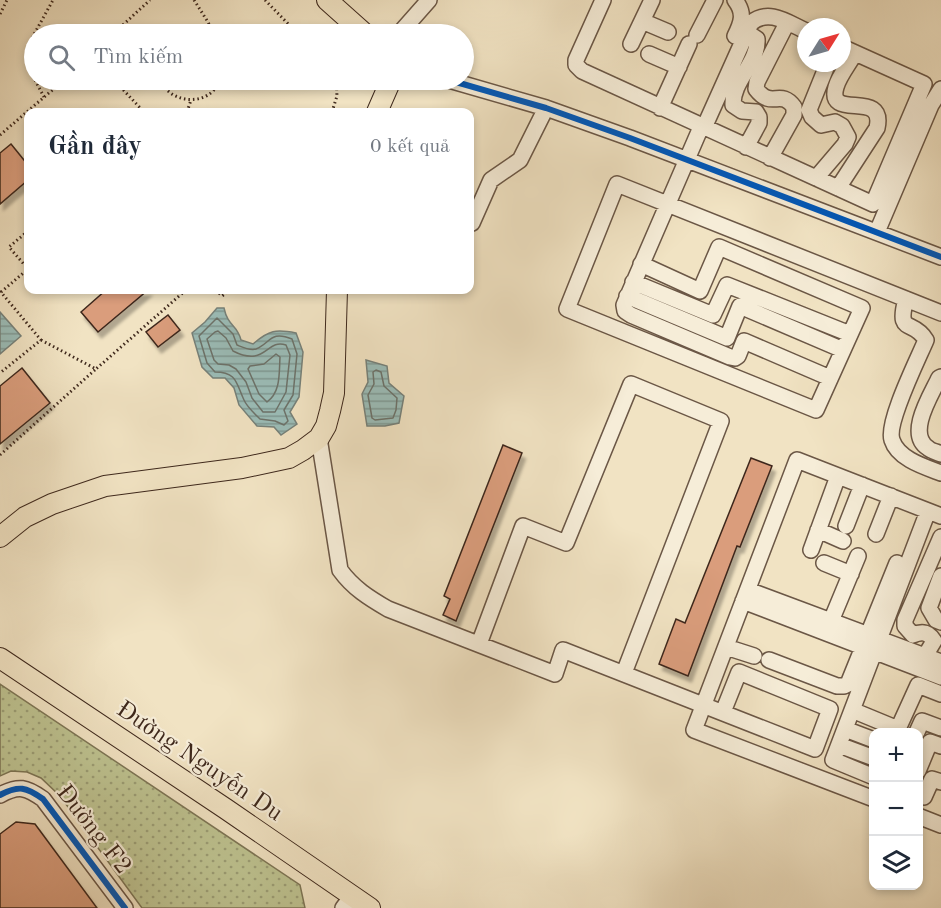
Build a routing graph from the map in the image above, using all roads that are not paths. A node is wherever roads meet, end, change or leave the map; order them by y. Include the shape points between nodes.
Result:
1 (327, 0) edge
2 (429, 0) edge
3 (603, 0) edge
4 (652, 0) edge
5 (715, 0) edge
6 (735, 0) edge
7 (642, 21) junction
8 (787, 23) junction
9 (354, 24) edge
10 (408, 24) edge
11 (797, 27) edge
12 (668, 32) dead end
13 (746, 36) junction
14 (632, 44) dead end
15 (851, 51) edge
16 (649, 54) dead end
17 (679, 67) junction
18 (824, 72) edge
19 (841, 72) edge
20 (474, 87) edge
21 (941, 88) edge
22 (387, 90) edge
23 (379, 108) edge
24 (546, 108) junction
25 (660, 108) junction
26 (701, 127) junction
27 (746, 147) junction
28 (770, 158) junction
29 (688, 160) junction
30 (816, 178) junction
31 (838, 188) junction
32 (668, 204) junction
33 (474, 218) edge
34 (877, 232) junction
35 (941, 257) edge
36 (641, 264) junction
37 (633, 282) junction
38 (337, 294) edge
39 (627, 296) junction
40 (906, 299) junction
41 (941, 313) edge
42 (850, 334) junction
43 (843, 350) junction
44 (941, 377) edge
45 (830, 378) junction
46 (319, 438) junction
47 (941, 454) edge
48 (941, 473) edge
49 (838, 476) junction
50 (862, 485) junction
51 (891, 496) junction
52 (930, 511) edge
53 (818, 530) junction
54 (883, 530) dead end
55 (0, 537) edge
56 (941, 537) edge
57 (811, 550) dead end
58 (858, 556) dead end
59 (824, 564) dead end
60 (851, 574) junction
61 (941, 576) edge
62 (745, 596) junction
63 (831, 621) junction
64 (941, 622) edge
65 (871, 643) junction
66 (479, 644) junction
67 (726, 647) junction
68 (925, 656) junction
69 (0, 658) edge
70 (941, 662) edge
71 (624, 673) junction
72 (941, 677) edge
73 (941, 694) edge
74 (704, 704) junction
75 (852, 710) junction
76 (723, 712) junction
77 (919, 728) edge
78 (941, 728) edge
79 (845, 729) junction
80 (869, 738) edge
81 (839, 745) junction
82 (941, 746) edge
83 (869, 756) edge
84 (923, 759) edge
85 (869, 775) edge
86 (941, 782) edge
87 (0, 795) edge
88 (869, 797) edge
89 (923, 797) edge
90 (923, 818) edge
91 (941, 825) edge
92 (347, 902) edge
93 (125, 908) edge
94 (370, 908) edge

1 - 9 main road
2 - 10 street
3 - 25 street via 576,65
4 - 7 street
5 - 17 street
6 - 26 street via 742,22 699,118
7 - 12 street
7 - 14 street
8 - 11 street
8 - 13 street via 763,16 751,23
8 - 28 street via 756,89 767,99 782,97 795,107
13 - 26 street
13 - 27 street via 758,39 758,47 733,105 742,111 756,112 759,123
15 - 31 street via 924,84 873,204
16 - 17 street
17 - 25 street
18 - 30 street via 809,110 816,123 835,122 848,137
19 - 31 street via 835,94 838,101 844,106 866,105 879,121
20 - 24 street
21 - 34 street
22 - 23 main road
24 - 29 street
24 - 33 street via 520,160 491,180
25 - 26 street
26 - 27 street
26 - 29 street
27 - 28 street
28 - 30 street
29 - 32 street
29 - 34 street
30 - 31 street
32 - 36 street
32 - 40 street
32 - 45 street via 617,184 567,309 816,410
34 - 35 street
36 - 37 street
36 - 42 street via 700,291 719,247 862,308
37 - 39 street
37 - 42 street via 713,315 727,285
38 - 46 main road via 334,393
39 - 43 street via 727,338 740,306
39 - 45 street via 625,311 631,315 730,357 738,356 744,341
40 - 41 street
40 - 48 street via 901,317 926,340 892,423 891,439 908,458
42 - 43 street
43 - 45 street
44 - 47 street via 919,423 919,434 927,448
46 - 55 main road via 289,458 105,486 25,517
46 - 66 street via 340,570 349,583 388,609
49 - 50 street
49 - 53 street
49 - 62 street via 797,460
50 - 51 street
50 - 53 street via 851,525
51 - 52 street
51 - 54 street
52 - 65 street
53 - 57 street
56 - 68 street via 905,620 913,635 926,633 934,641
58 - 60 street
59 - 60 street
60 - 63 street
61 - 64 street via 929,608
62 - 63 street
62 - 65 street
62 - 67 street
63 - 65 street
65 - 67 street via 844,686
65 - 68 street
65 - 72 street
65 - 75 street
66 - 71 street via 555,674 563,650
66 - 71 street via 523,526 566,543 631,384 721,421
67 - 74 street
68 - 70 street
69 - 92 main road, Đường Nguyễn Du via 226,809
71 - 74 street
73 - 75 street via 918,685 898,729
74 - 76 street
74 - 88 street via 694,730
75 - 79 street
76 - 76 street via 815,749 830,709 739,672
77 - 78 street via 922,721
79 - 80 street
79 - 81 street
81 - 83 street
81 - 85 street via 833,760
82 - 84 street via 930,742
86 - 89 street via 932,778
87 - 93 street, Đường F2 via 13,789 29,789 43,799
90 - 91 street
92 - 94 main road, Đường Nguyễn Du

